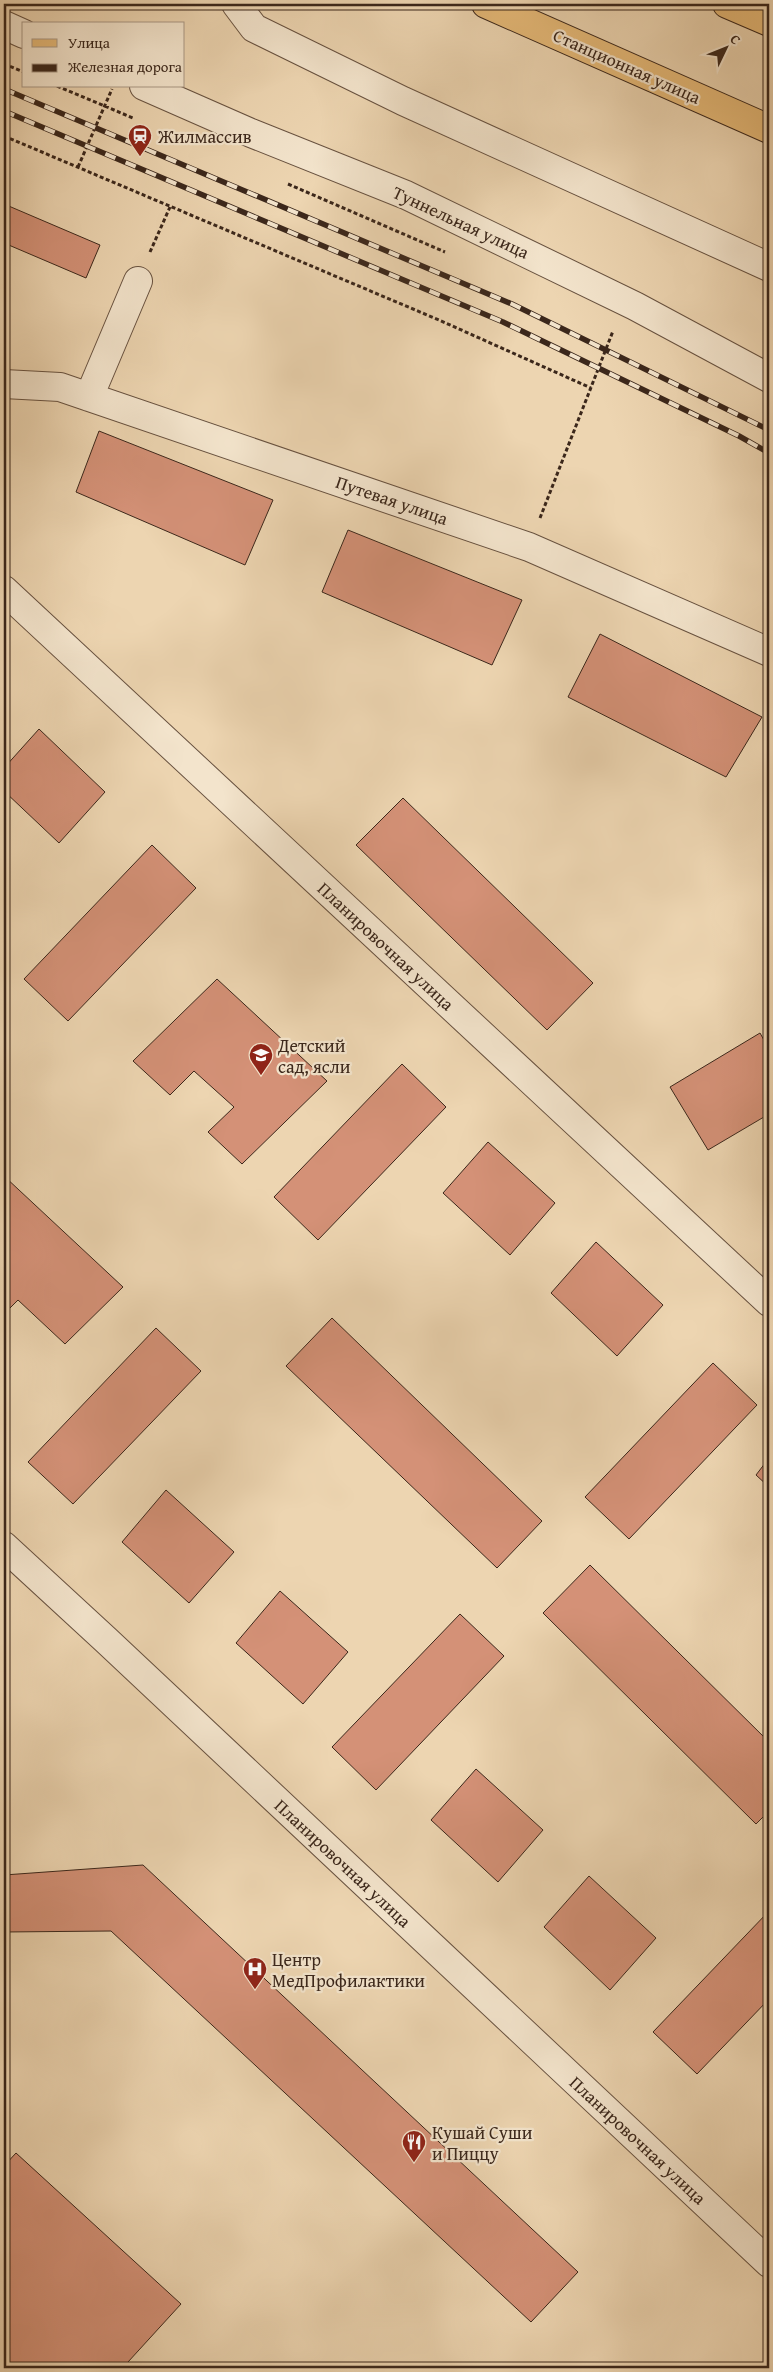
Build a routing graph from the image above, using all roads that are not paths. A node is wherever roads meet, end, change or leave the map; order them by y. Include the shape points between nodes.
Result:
1 (236, 4) edge
2 (486, 4) edge
3 (727, 4) edge
4 (769, 22) edge
5 (4, 25) edge
6 (22, 33) edge
7 (149, 88) edge
8 (769, 129) edge
9 (769, 267) edge
10 (138, 281) road end
11 (769, 378) edge
12 (4, 384) edge
13 (89, 397) junction
14 (4, 590) edge
15 (769, 652) edge
16 (769, 1302) edge
17 (4, 1546) edge
18 (769, 2263) edge

1 - 9 street via 254,28 403,101
2 - 8 main road, Станционная улица
3 - 4 main road
5 - 6 street
7 - 11 street, Туннельная улица via 406,195 635,306
10 - 13 street
12 - 13 street, Путевая улица via 60,387
13 - 15 street, Путевая улица via 528,547
14 - 16 street, Планировочная улица
17 - 18 street, Планировочная улица

